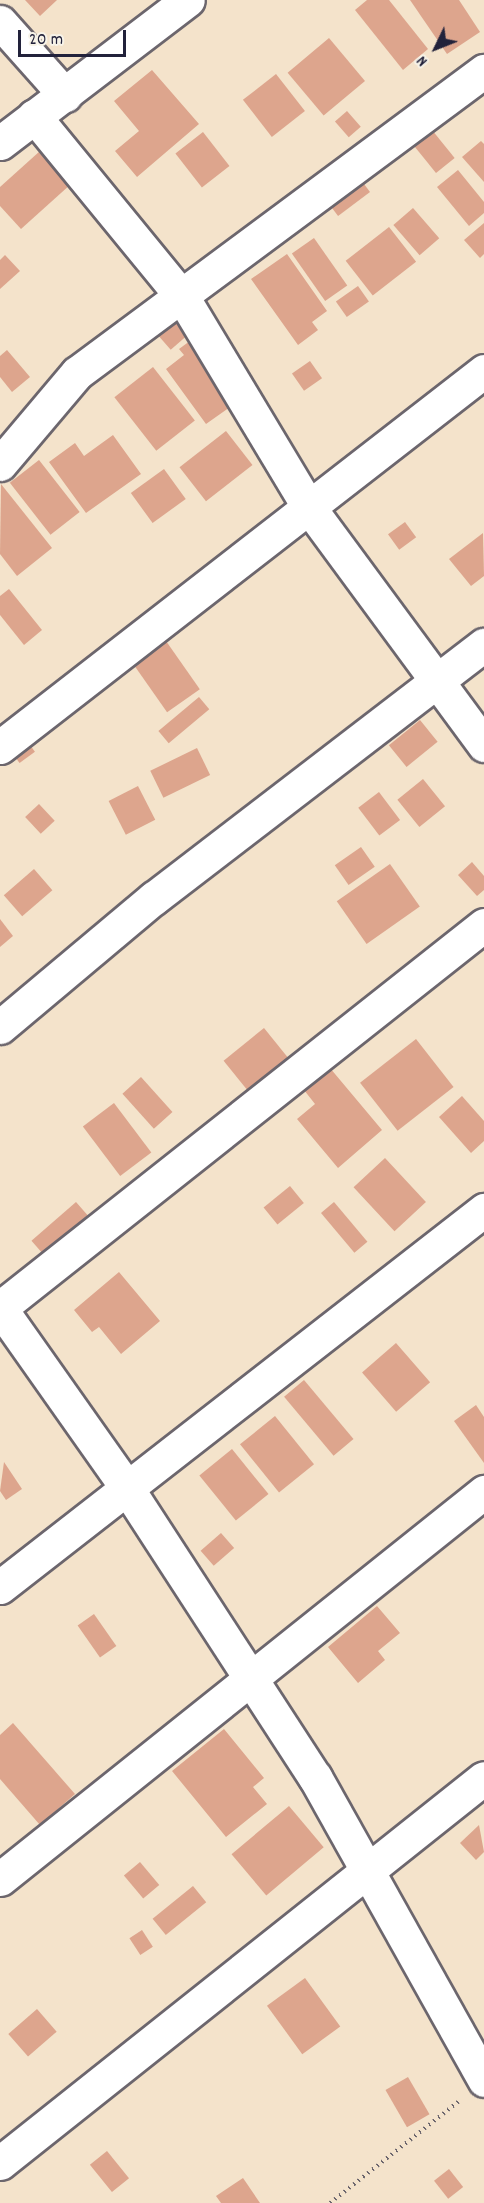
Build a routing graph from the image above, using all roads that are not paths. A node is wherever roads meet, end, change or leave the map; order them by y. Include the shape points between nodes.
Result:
1 (188, 0) edge
2 (0, 22) edge
3 (484, 71) edge
4 (65, 94) junction
5 (34, 116) junction
6 (0, 143) edge
7 (183, 298) junction
8 (484, 371) edge
9 (0, 464) edge
10 (308, 506) junction
11 (484, 645) edge
12 (437, 681) junction
13 (484, 745) edge
14 (0, 747) edge
15 (484, 925) edge
16 (0, 1027) edge
17 (484, 1210) edge
18 (0, 1308) edge
19 (127, 1488) junction
20 (484, 1492) edge
21 (0, 1587) edge
22 (249, 1678) junction
23 (484, 1778) edge
24 (371, 1869) junction
25 (0, 1879) edge
26 (475, 2088) edge
27 (0, 2163) edge

1 - 4 street
2 - 4 street
3 - 7 street
4 - 5 street
5 - 6 street
5 - 7 street
7 - 9 street via 77,373
7 - 10 street
8 - 10 street
10 - 12 street
10 - 14 street
11 - 12 street
12 - 13 street
12 - 16 street via 154,898
15 - 18 street
17 - 19 street
18 - 19 street
19 - 21 street
19 - 22 street
20 - 22 street
22 - 24 street
22 - 25 street
23 - 24 street
24 - 26 street
24 - 27 street

